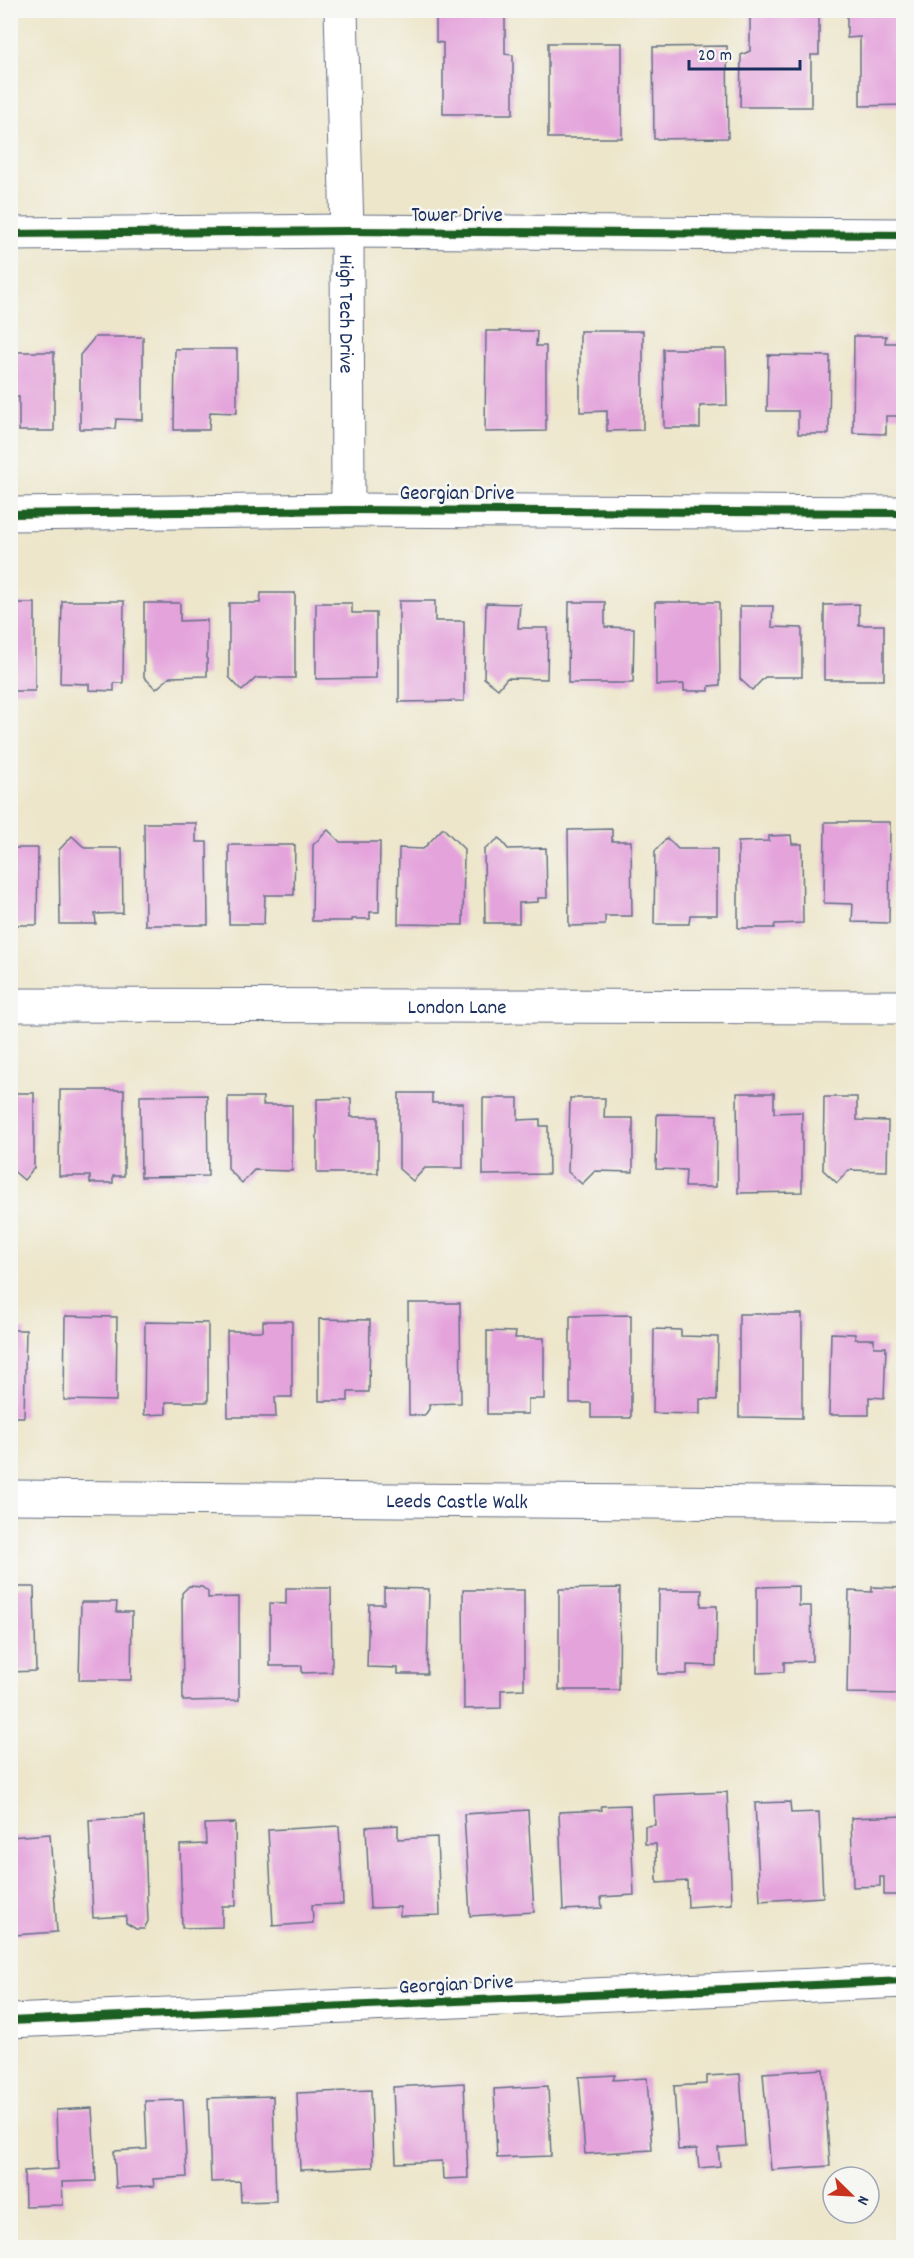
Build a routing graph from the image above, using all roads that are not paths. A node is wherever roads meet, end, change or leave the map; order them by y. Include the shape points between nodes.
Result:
1 (341, 10) edge
2 (347, 231) junction
3 (10, 234) edge
4 (903, 235) edge
5 (348, 510) junction
6 (903, 513) edge
7 (10, 514) edge
8 (10, 1005) edge
9 (903, 1007) edge
10 (10, 1497) edge
11 (903, 1504) edge
12 (903, 1981) edge
13 (10, 2021) edge

1 - 2 street, High Tech Drive
2 - 3 street, Tower Drive
2 - 4 street, Tower Drive
2 - 5 street, High Tech Drive
5 - 6 street, Georgian Drive
5 - 7 street, Georgian Drive
8 - 9 street, London Lane
10 - 11 street, Leeds Castle Walk
12 - 13 street, Georgian Drive

